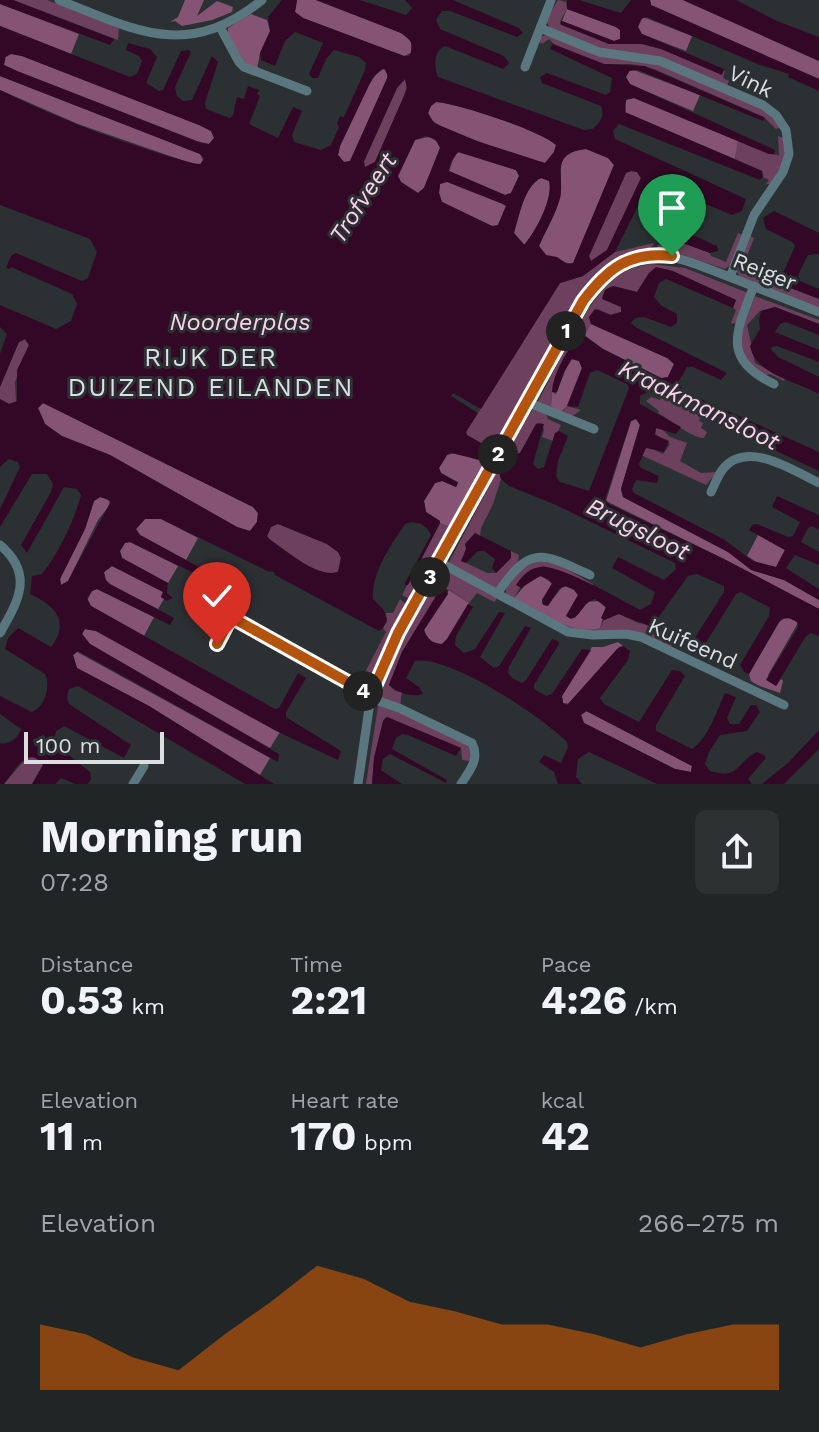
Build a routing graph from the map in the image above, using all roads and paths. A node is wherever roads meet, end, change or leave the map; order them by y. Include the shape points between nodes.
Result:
1 (59, 0) edge
2 (262, 0) edge
3 (551, 0) edge
4 (220, 27) junction
5 (540, 28) junction
6 (525, 67) dead end
7 (307, 91) dead end
8 (730, 277) junction
9 (754, 286) junction
10 (819, 312) edge
11 (774, 384) dead end
12 (527, 402) junction
13 (594, 429) dead end
14 (819, 483) edge
15 (711, 492) dead end
16 (0, 545) edge
17 (439, 562) junction
18 (590, 575) dead end
19 (497, 594) junction
20 (240, 600) dead end
21 (231, 617) junction
22 (0, 633) edge
23 (217, 644) dead end
24 (370, 696) junction
25 (784, 705) dead end
26 (144, 766) dead end
27 (133, 784) edge
28 (358, 784) edge
29 (461, 784) edge

1 - 4 street via 136,31 192,35
2 - 4 street
3 - 5 street
4 - 7 street via 244,67
5 - 6 street
5 - 8 street, Vink via 599,52 660,61 776,115 788,138 787,162 754,215
8 - 9 street, Reiger
8 - 12 street, Reiger via 663,255 637,257 615,267 583,301
9 - 10 street, Reiger
9 - 11 street via 738,332 738,350 754,375
12 - 13 street
12 - 17 street, Reiger
14 - 15 street via 757,457 729,463
16 - 22 street via 11,554 21,582 17,603
17 - 19 street, Kuifeend
17 - 24 street, Reiger
18 - 19 street via 538,557 519,565
19 - 25 street, Kuifeend via 568,632 641,637
20 - 21 street
21 - 23 street
21 - 24 street
24 - 28 street, Reiger
24 - 29 street via 472,743 475,761
26 - 27 street

